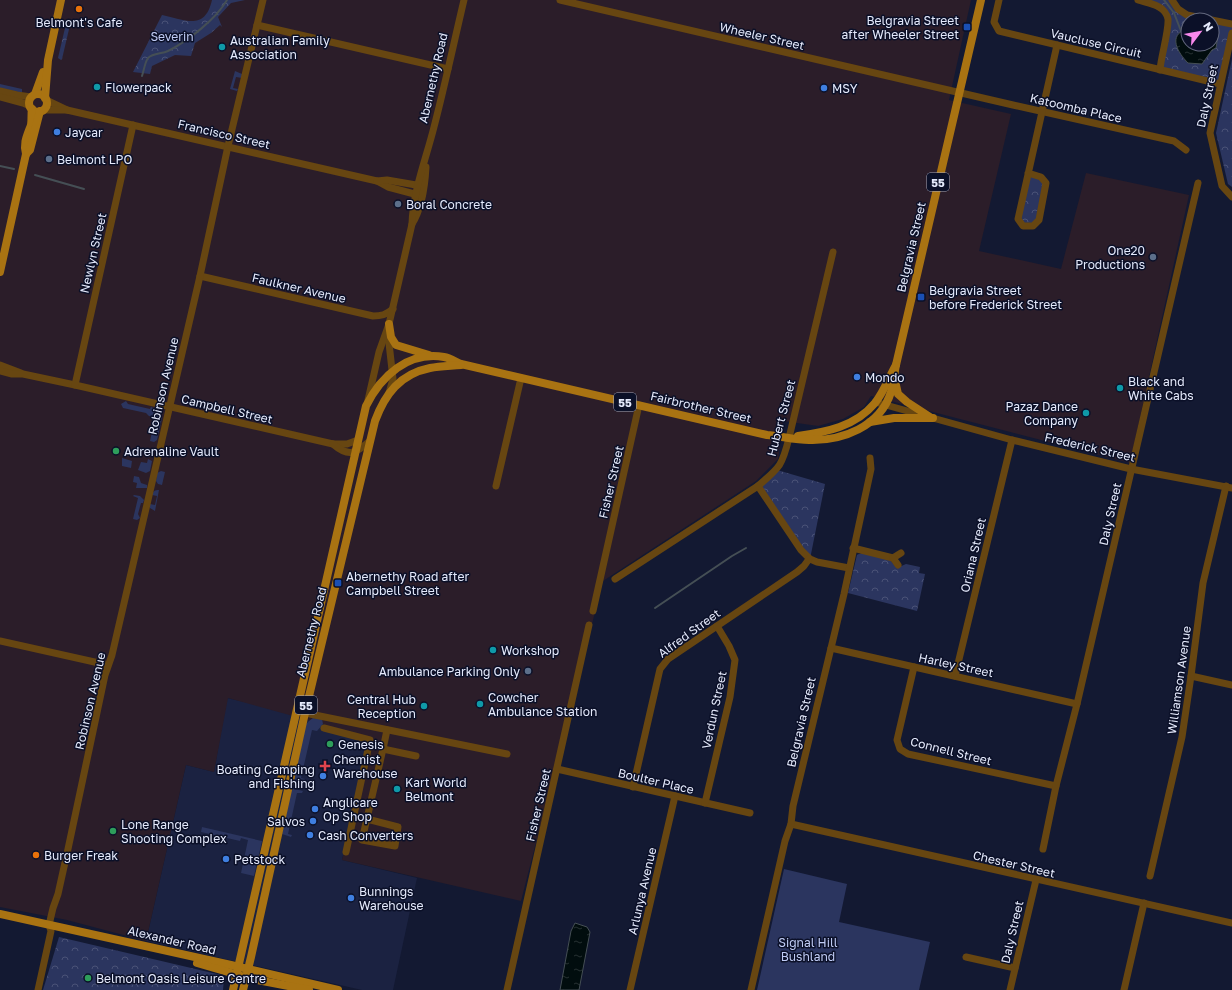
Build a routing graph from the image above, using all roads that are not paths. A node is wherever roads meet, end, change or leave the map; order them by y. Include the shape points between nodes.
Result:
1 (61, 0) edge
2 (264, 0) edge
3 (464, 0) edge
4 (560, 0) edge
5 (979, 0) edge
6 (999, 0) edge
7 (1138, 0) edge
8 (1172, 0) edge
9 (1232, 24) edge
10 (257, 25) junction
11 (1232, 33) edge
12 (1057, 45) junction
13 (48, 60) junction
14 (448, 69) junction
15 (1160, 70) junction
16 (1220, 84) junction
17 (0, 91) edge
18 (959, 92) junction
19 (33, 96) junction
20 (0, 97) edge
21 (45, 99) junction
22 (31, 108) junction
23 (41, 110) junction
24 (67, 110) junction
25 (1043, 111) junction
26 (133, 125) junction
27 (228, 146) junction
28 (1186, 150) dead end
29 (26, 154) junction
30 (1028, 174) junction
31 (377, 182) junction
32 (1198, 184) dead end
33 (420, 185) junction
34 (419, 195) junction
35 (1232, 197) edge
36 (833, 252) dead end
37 (0, 272) edge
38 (200, 276) junction
39 (393, 309) junction
40 (388, 327) junction
41 (435, 357) junction
42 (462, 364) junction
43 (0, 365) edge
44 (896, 365) junction
45 (392, 371) junction
46 (0, 372) edge
47 (23, 374) junction
48 (521, 378) junction
49 (894, 378) junction
50 (75, 385) junction
51 (389, 393) junction
52 (876, 402) junction
53 (639, 405) junction
54 (885, 405) junction
55 (366, 406) junction
56 (169, 407) junction
57 (931, 417) junction
58 (870, 423) junction
59 (789, 438) junction
60 (358, 440) junction
61 (1012, 440) junction
62 (370, 441) junction
63 (333, 444) junction
64 (355, 453) junction
65 (870, 458) dead end
66 (1131, 469) junction
67 (496, 486) dead end
68 (758, 486) junction
69 (1229, 487) edge
70 (853, 548) junction
71 (901, 553) dead end
72 (893, 558) junction
73 (809, 559) junction
74 (898, 565) dead end
75 (849, 568) junction
76 (615, 579) dead end
77 (593, 611) dead end
78 (589, 625) dead end
79 (716, 626) junction
80 (0, 641) edge
81 (831, 648) junction
82 (108, 665) junction
83 (914, 667) junction
84 (955, 676) junction
85 (1191, 676) junction
86 (1232, 685) edge
87 (1077, 704) junction
88 (300, 712) junction
89 (372, 726) junction
90 (324, 728) dead end
91 (387, 730) junction
92 (370, 740) junction
93 (383, 749) junction
94 (507, 754) dead end
95 (416, 756) dead end
96 (557, 769) junction
97 (1056, 786) junction
98 (632, 787) junction
99 (676, 796) junction
100 (705, 803) junction
101 (750, 813) dead end
102 (367, 819) junction
103 (791, 824) junction
104 (1043, 849) dead end
105 (346, 852) dead end
106 (1150, 876) dead end
107 (1036, 880) junction
108 (1144, 903) junction
109 (0, 914) edge
110 (0, 920) edge
111 (1232, 924) edge
112 (52, 928) junction
113 (966, 957) dead end
114 (1015, 968) junction
115 (238, 970) junction
116 (248, 973) junction
117 (38, 990) edge
118 (233, 990) edge
119 (243, 990) edge
120 (310, 990) edge
121 (338, 990) edge
122 (507, 990) edge
123 (630, 990) edge
124 (751, 990) edge
125 (1010, 990) edge
126 (1124, 990) edge

1 - 13 main road
2 - 10 street, Robinson Avenue
3 - 14 street, Abernethy Road
4 - 18 street, Wheeler Street
5 - 18 main road, Belgravia Street / 55
6 - 12 street, Vaucluse Circuit via 994,22 999,31
7 - 15 street via 1158,6 1168,18
8 - 9 street via 1178,9 1187,15
10 - 14 street
10 - 27 street, Robinson Avenue
11 - 16 street, Daly Street
12 - 15 street, Vaucluse Circuit
12 - 25 street
13 - 19 main road
13 - 21 main road
14 - 33 street, Abernethy Road
15 - 16 street, Vaucluse Circuit
16 - 35 street, Daly Street via 1210,133 1222,186
17 - 19 street via 16,96
18 - 25 street, Katoomba Place
18 - 44 main road, Belgravia Street / 55
19 - 21 main road via 39,94
19 - 22 main road via 29,103
20 - 22 street via 23,103
21 - 23 main road via 46,105
21 - 24 street, Francisco Street
22 - 23 main road
22 - 29 main road via 31,126 26,135
23 - 24 street, Francisco Street
23 - 29 main road via 30,150
24 - 26 street, Francisco Street
25 - 28 street, Katoomba Place via 1174,141
25 - 30 street
26 - 27 street, Francisco Street
26 - 50 street, Newlyn Street
27 - 31 street, Francisco Street
27 - 38 street, Robinson Avenue
29 - 37 main road
30 - 30 street via 1018,219 1023,226 1033,226 1039,220 1046,183 1041,177
31 - 33 street, Francisco Street via 387,180
31 - 34 street, Francisco Street
32 - 66 street, Daly Street
33 - 34 street, Abernethy Road
34 - 39 street, Abernethy Road via 418,215 412,224
36 - 59 street, Hubert Street
38 - 39 street, Faulkner Avenue via 373,316 387,314
38 - 56 street, Robinson Avenue
39 - 40 street, Abernethy Road
40 - 41 main road via 396,345
40 - 45 street, Abernethy Road
40 - 55 street, Abernethy Road
41 - 42 main road, Fairbrother Street / 55
41 - 45 main road, Fairbrother Street / 55 via 411,361
42 - 48 main road, Fairbrother Street / 55
42 - 51 main road, Fairbrother Street / 55 via 420,370
43 - 47 street, Campbell Street
44 - 49 main road, Fairbrother Street / 55
44 - 52 main road, Belgravia Street / 55
45 - 51 street, Abernethy Road
45 - 55 main road, Fairbrother Street / 55 via 377,387
46 - 47 street, Campbell Street
47 - 50 street, Campbell Street
48 - 53 main road, Fairbrother Street / 55
48 - 67 street
49 - 54 main road, Fairbrother Street / 55
49 - 57 main road via 898,394
50 - 56 street, Campbell Street
51 - 62 main road, Abernethy Road / 55 via 380,408
52 - 54 street, Frederick Street
52 - 59 main road, Belgravia Street / 55 via 856,420 843,426
53 - 59 main road, Fairbrother Street / 55 via 766,435
53 - 77 street, Fisher Street
54 - 57 street, Frederick Street
54 - 58 main road, Fairbrother Street / 55
55 - 60 main road, Abernethy Road / 55
56 - 63 street, Campbell Street
56 - 82 street, Robinson Avenue
57 - 58 main road via 894,418
57 - 61 street, Frederick Street
58 - 59 main road, Fairbrother Street / 55 via 851,433 823,440
59 - 68 street, Hubert Street via 777,470
60 - 63 street, Campbell Street via 347,444
60 - 64 main road, Abernethy Road / 55
61 - 66 street, Frederick Street
61 - 84 street, Oriana Street
62 - 64 street
62 - 88 main road, Abernethy Road / 55
63 - 64 street, Campbell Street via 338,449
64 - 88 main road, Abernethy Road / 55
65 - 70 street, Belgravia Street via 870,469
66 - 69 street, Frederick Street
66 - 87 street, Daly Street
68 - 73 street
68 - 76 street, Hubert Street
69 - 85 street, Williamson Avenue via 1203,583
70 - 72 street
70 - 75 street, Belgravia Street
71 - 72 street
72 - 74 street
73 - 75 street
73 - 79 street, Alfred Street via 797,572
75 - 81 street, Belgravia Street
78 - 96 street, Fisher Street
79 - 98 street, Alfred Street via 668,659 660,668
79 - 100 street, Verdun Street via 730,646 735,660 730,697
80 - 82 street
81 - 83 street, Harley Street
81 - 103 street, Belgravia Street via 793,806
82 - 112 street, Robinson Avenue via 53,908
83 - 84 street, Harley Street
83 - 97 street, Connell Street via 897,740 900,749 908,754
84 - 87 street, Harley Street
85 - 86 street
85 - 106 street, Williamson Avenue via 1182,736
87 - 97 street, Daly Street
88 - 89 street
88 - 115 main road, Abernethy Road / 55
88 - 116 main road, Abernethy Road / 55
89 - 91 street
89 - 92 street
90 - 92 street
91 - 93 street
91 - 94 street
92 - 105 street
93 - 95 street
93 - 102 street
96 - 98 street, Boulter Place
96 - 122 street, Fisher Street
97 - 104 street, Daly Street
98 - 99 street, Boulter Place
99 - 100 street, Boulter Place
99 - 123 street, Arlunya Avenue
100 - 101 street, Boulter Place
102 - 102 street via 362,840 394,846 398,827
103 - 107 street, Chester Street
103 - 124 street, Belgravia Street
107 - 108 street, Chester Street
107 - 114 street, Daly Street
108 - 111 street, Chester Street
108 - 126 street
109 - 112 main road, Alexander Road
110 - 112 main road, Alexander Road
112 - 115 main road, Alexander Road
112 - 117 street, Robinson Avenue
113 - 114 street
114 - 125 street, Daly Street
115 - 116 main road, Alexander Road
115 - 118 main road, Abernethy Road / 55
116 - 119 main road, Abernethy Road / 55
116 - 120 main road, Alexander Road
116 - 121 main road, Alexander Road

